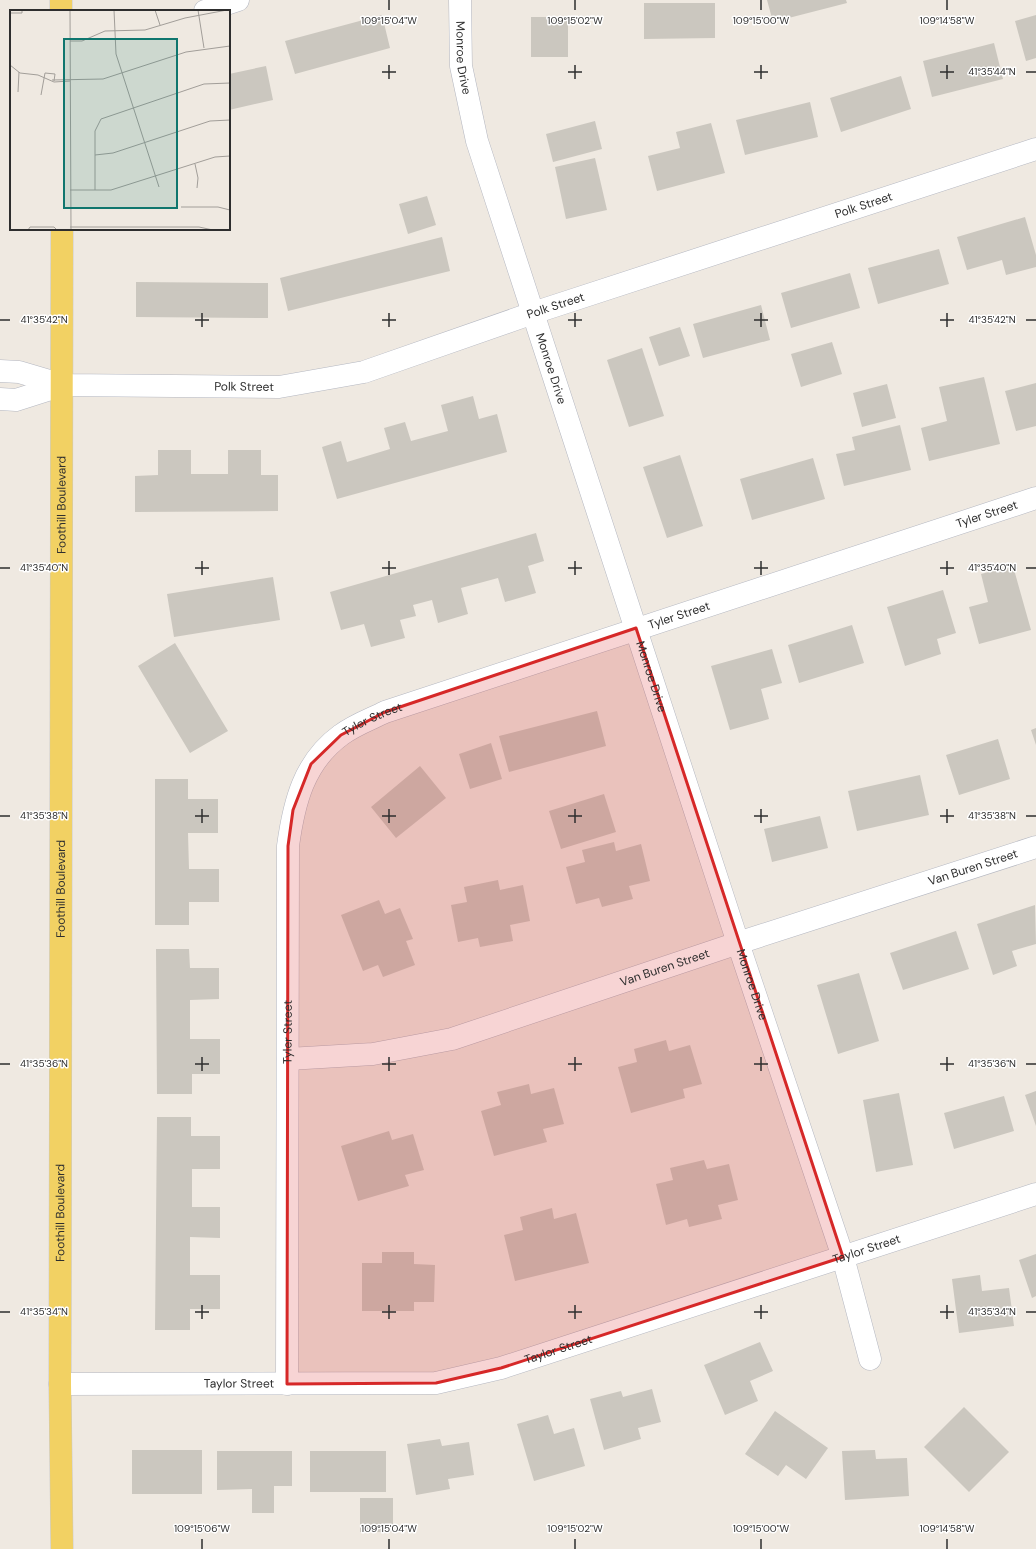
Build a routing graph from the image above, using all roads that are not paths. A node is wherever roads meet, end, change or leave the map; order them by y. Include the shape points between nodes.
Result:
1 (238, 0) edge
2 (460, 0) edge
3 (208, 10) edge
4 (1036, 149) edge
5 (62, 230) edge
6 (533, 313) junction
7 (0, 371) edge
8 (63, 385) junction
9 (0, 399) edge
10 (1036, 498) edge
11 (636, 628) junction
12 (1036, 847) edge
13 (738, 943) junction
14 (288, 1059) junction
15 (1036, 1194) edge
16 (843, 1257) junction
17 (870, 1359) dead end
18 (60, 1384) junction
19 (287, 1384) junction
20 (62, 1549) edge

1 - 3 street
2 - 6 street, Monroe Drive via 461,66 476,141
4 - 6 street, Polk Street
5 - 8 main road, Foothill Boulevard
6 - 8 street, Polk Street via 364,372 280,387
6 - 11 street, Monroe Drive
7 - 8 street via 19,372
8 - 9 street via 16,400
8 - 18 main road, Foothill Boulevard
10 - 11 street, Tyler Street
11 - 13 street, Monroe Drive
11 - 14 street, Tyler Street via 385,712 341,735 311,764 293,810 288,846
12 - 13 street, Van Buren Street
13 - 14 street, Van Buren Street via 452,1039 373,1054
13 - 16 street, Monroe Drive
14 - 19 street, Tyler Street
15 - 16 street, Taylor Street
16 - 17 street, Monroe Drive
16 - 19 street, Taylor Street via 501,1368 436,1384
18 - 19 street, Taylor Street
18 - 20 main road, Foothill Boulevard

